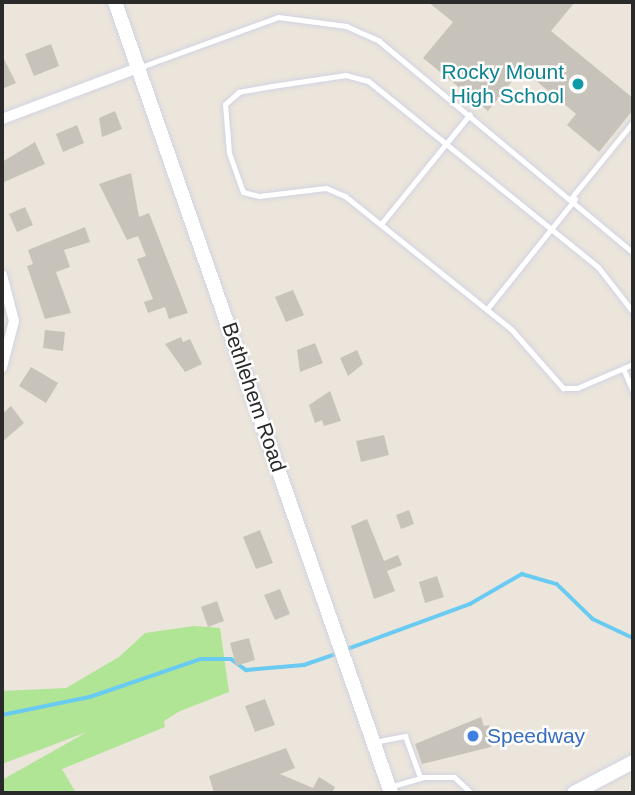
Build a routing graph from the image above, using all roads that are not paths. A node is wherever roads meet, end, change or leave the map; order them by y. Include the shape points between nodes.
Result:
1 (115, 2) edge
2 (138, 68) junction
3 (470, 114) junction
4 (2, 119) edge
5 (633, 122) edge
6 (446, 143) junction
7 (573, 198) junction
8 (382, 224) junction
9 (552, 228) junction
10 (633, 253) edge
11 (2, 275) edge
12 (486, 309) junction
13 (633, 312) edge
14 (633, 364) edge
15 (2, 367) edge
16 (623, 368) junction
17 (633, 391) edge
18 (374, 743) junction
19 (633, 762) edge
20 (420, 778) junction
21 (390, 790) edge
22 (471, 793) edge
23 (574, 793) edge

1 - 2 main road, Bethlehem Road
2 - 3 lane via 278,16 346,26 379,41
2 - 4 street
2 - 18 main road, Bethlehem Road
3 - 6 lane
3 - 7 lane
5 - 7 lane
6 - 8 lane
6 - 8 lane via 357,76 229,97 229,153 243,192 259,196 326,188
6 - 9 lane
7 - 9 lane
7 - 10 lane
8 - 12 lane
9 - 12 lane
9 - 13 lane via 598,267
11 - 15 street via 14,321
12 - 16 lane via 531,346 563,388 577,388
14 - 16 lane
16 - 17 lane
18 - 20 lane via 405,736
18 - 21 main road, Bethlehem Road
19 - 23 main road
20 - 21 lane
20 - 22 lane via 454,777

